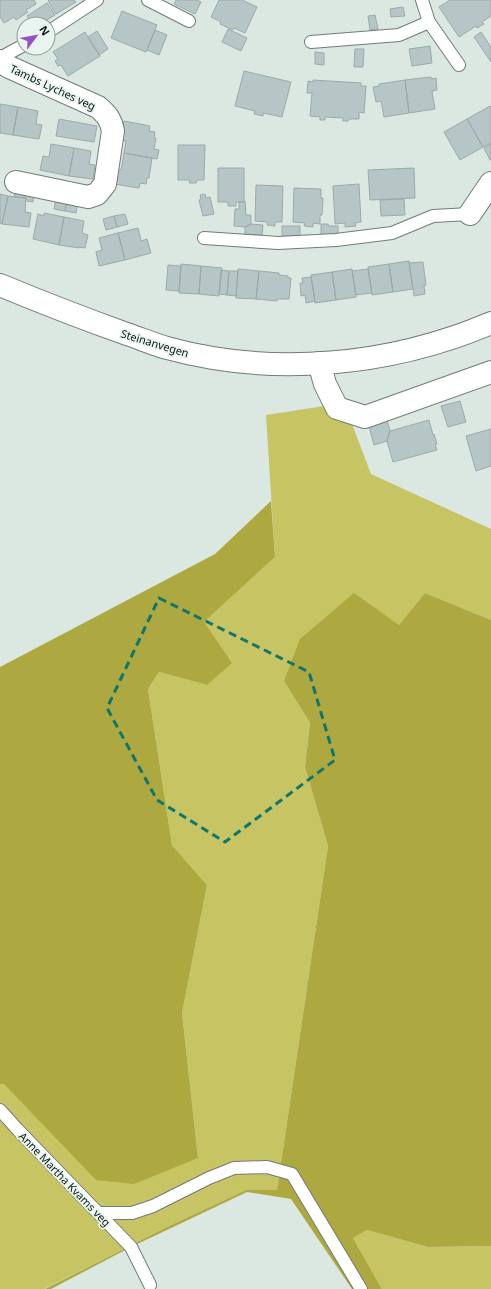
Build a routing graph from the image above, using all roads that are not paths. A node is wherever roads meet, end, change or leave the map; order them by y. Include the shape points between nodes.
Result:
1 (97, 0) edge
2 (148, 0) edge
3 (422, 0) edge
4 (189, 21) dead end
5 (429, 22) junction
6 (56, 27) edge
7 (311, 42) dead end
8 (16, 49) edge
9 (0, 58) edge
10 (0, 61) edge
11 (459, 65) dead end
12 (16, 182) dead end
13 (491, 183) edge
14 (470, 214) joint
15 (204, 238) dead end
16 (0, 285) edge
17 (491, 323) edge
18 (319, 363) junction
19 (491, 372) edge
20 (0, 1110) edge
21 (99, 1213) junction
22 (150, 1284) dead end
23 (361, 1289) edge

1 - 6 lane
2 - 4 lane
3 - 5 lane
5 - 7 lane via 399,35
5 - 11 lane
8 - 9 lane, Tambs Lyches veg
10 - 12 street, Tambs Lyches veg via 9,68 98,107 106,114 113,131 105,184 97,194 88,197
13 - 14 street
14 - 15 lane via 433,216 392,233 336,240 278,243
16 - 18 street, Steinanvegen via 83,319 166,348 227,361 289,365
17 - 18 street, Steinanvegen via 468,333 400,352 358,360
18 - 19 street via 325,384 337,408 365,417
20 - 21 lane, Anne Martha Kvams veg
21 - 22 lane, Anne Martha Kvams veg via 131,1247
21 - 23 lane via 132,1214 234,1168 267,1167 286,1172 292,1174

